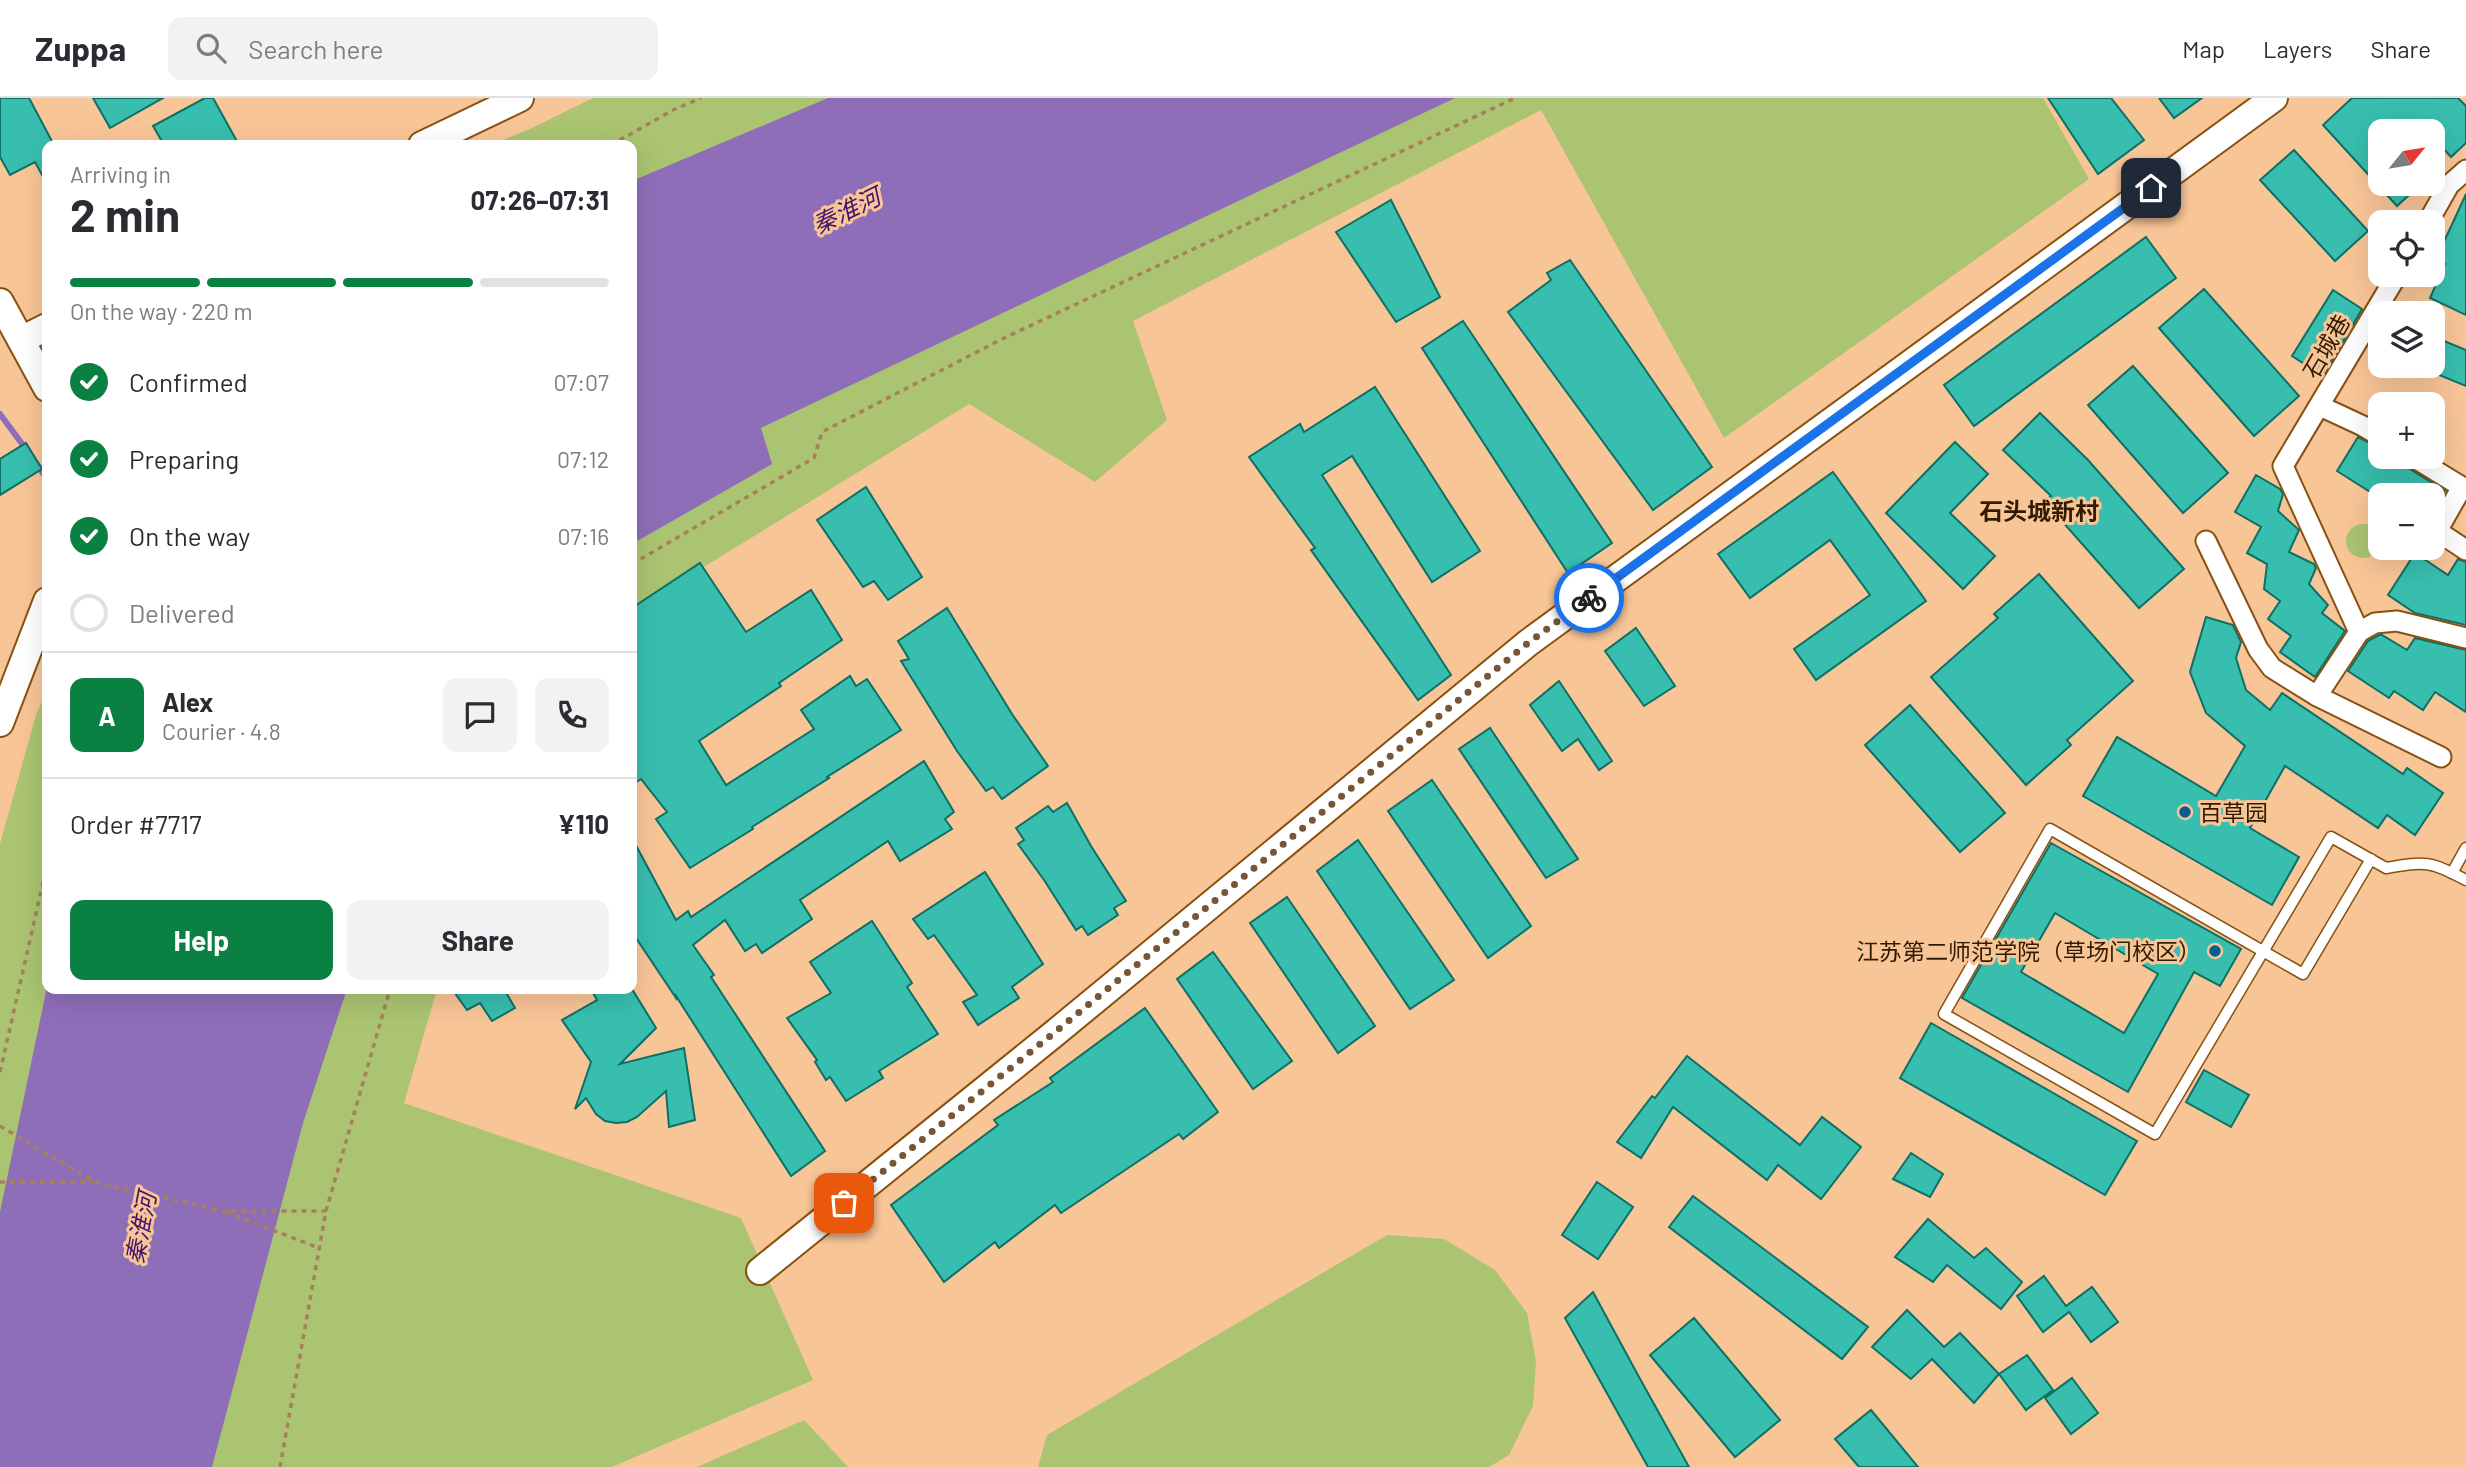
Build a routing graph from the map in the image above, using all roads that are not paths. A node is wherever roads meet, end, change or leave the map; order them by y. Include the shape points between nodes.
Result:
1 (520, 98) edge
2 (2274, 98) edge
3 (432, 140) edge
4 (2466, 170) edge
5 (2435, 210) edge
6 (2390, 287) edge
7 (0, 302) edge
8 (42, 330) edge
9 (21, 340) junction
10 (42, 379) edge
11 (2320, 406) junction
12 (2368, 429) edge
13 (2433, 469) edge
14 (2206, 541) dead end
15 (2466, 550) edge
16 (42, 614) edge
17 (2360, 632) junction
18 (2466, 638) edge
19 (2317, 696) junction
20 (0, 723) edge
21 (2441, 757) dead end
22 (2466, 848) edge
23 (2371, 859) junction
24 (2452, 873) junction
25 (2466, 880) edge
26 (2263, 951) junction
27 (760, 1271) dead end

1 - 3 street
2 - 27 street via 1528,643
4 - 5 street via 2449,186
6 - 11 street, 石城巷
7 - 9 street
8 - 9 street
9 - 10 street
11 - 12 street
11 - 17 street, 石城巷 via 2283,466
13 - 15 street via 2462,487 2437,531
14 - 19 street via 2258,649 2272,667
16 - 20 street
17 - 18 street via 2375,623 2397,621
17 - 19 street
19 - 21 street
22 - 24 lane
23 - 24 lane via 2386,868 2416,862
23 - 26 lane via 2331,837
23 - 26 lane via 2303,974
24 - 25 lane
26 - 26 lane via 2155,1134 1944,1014 2050,829

